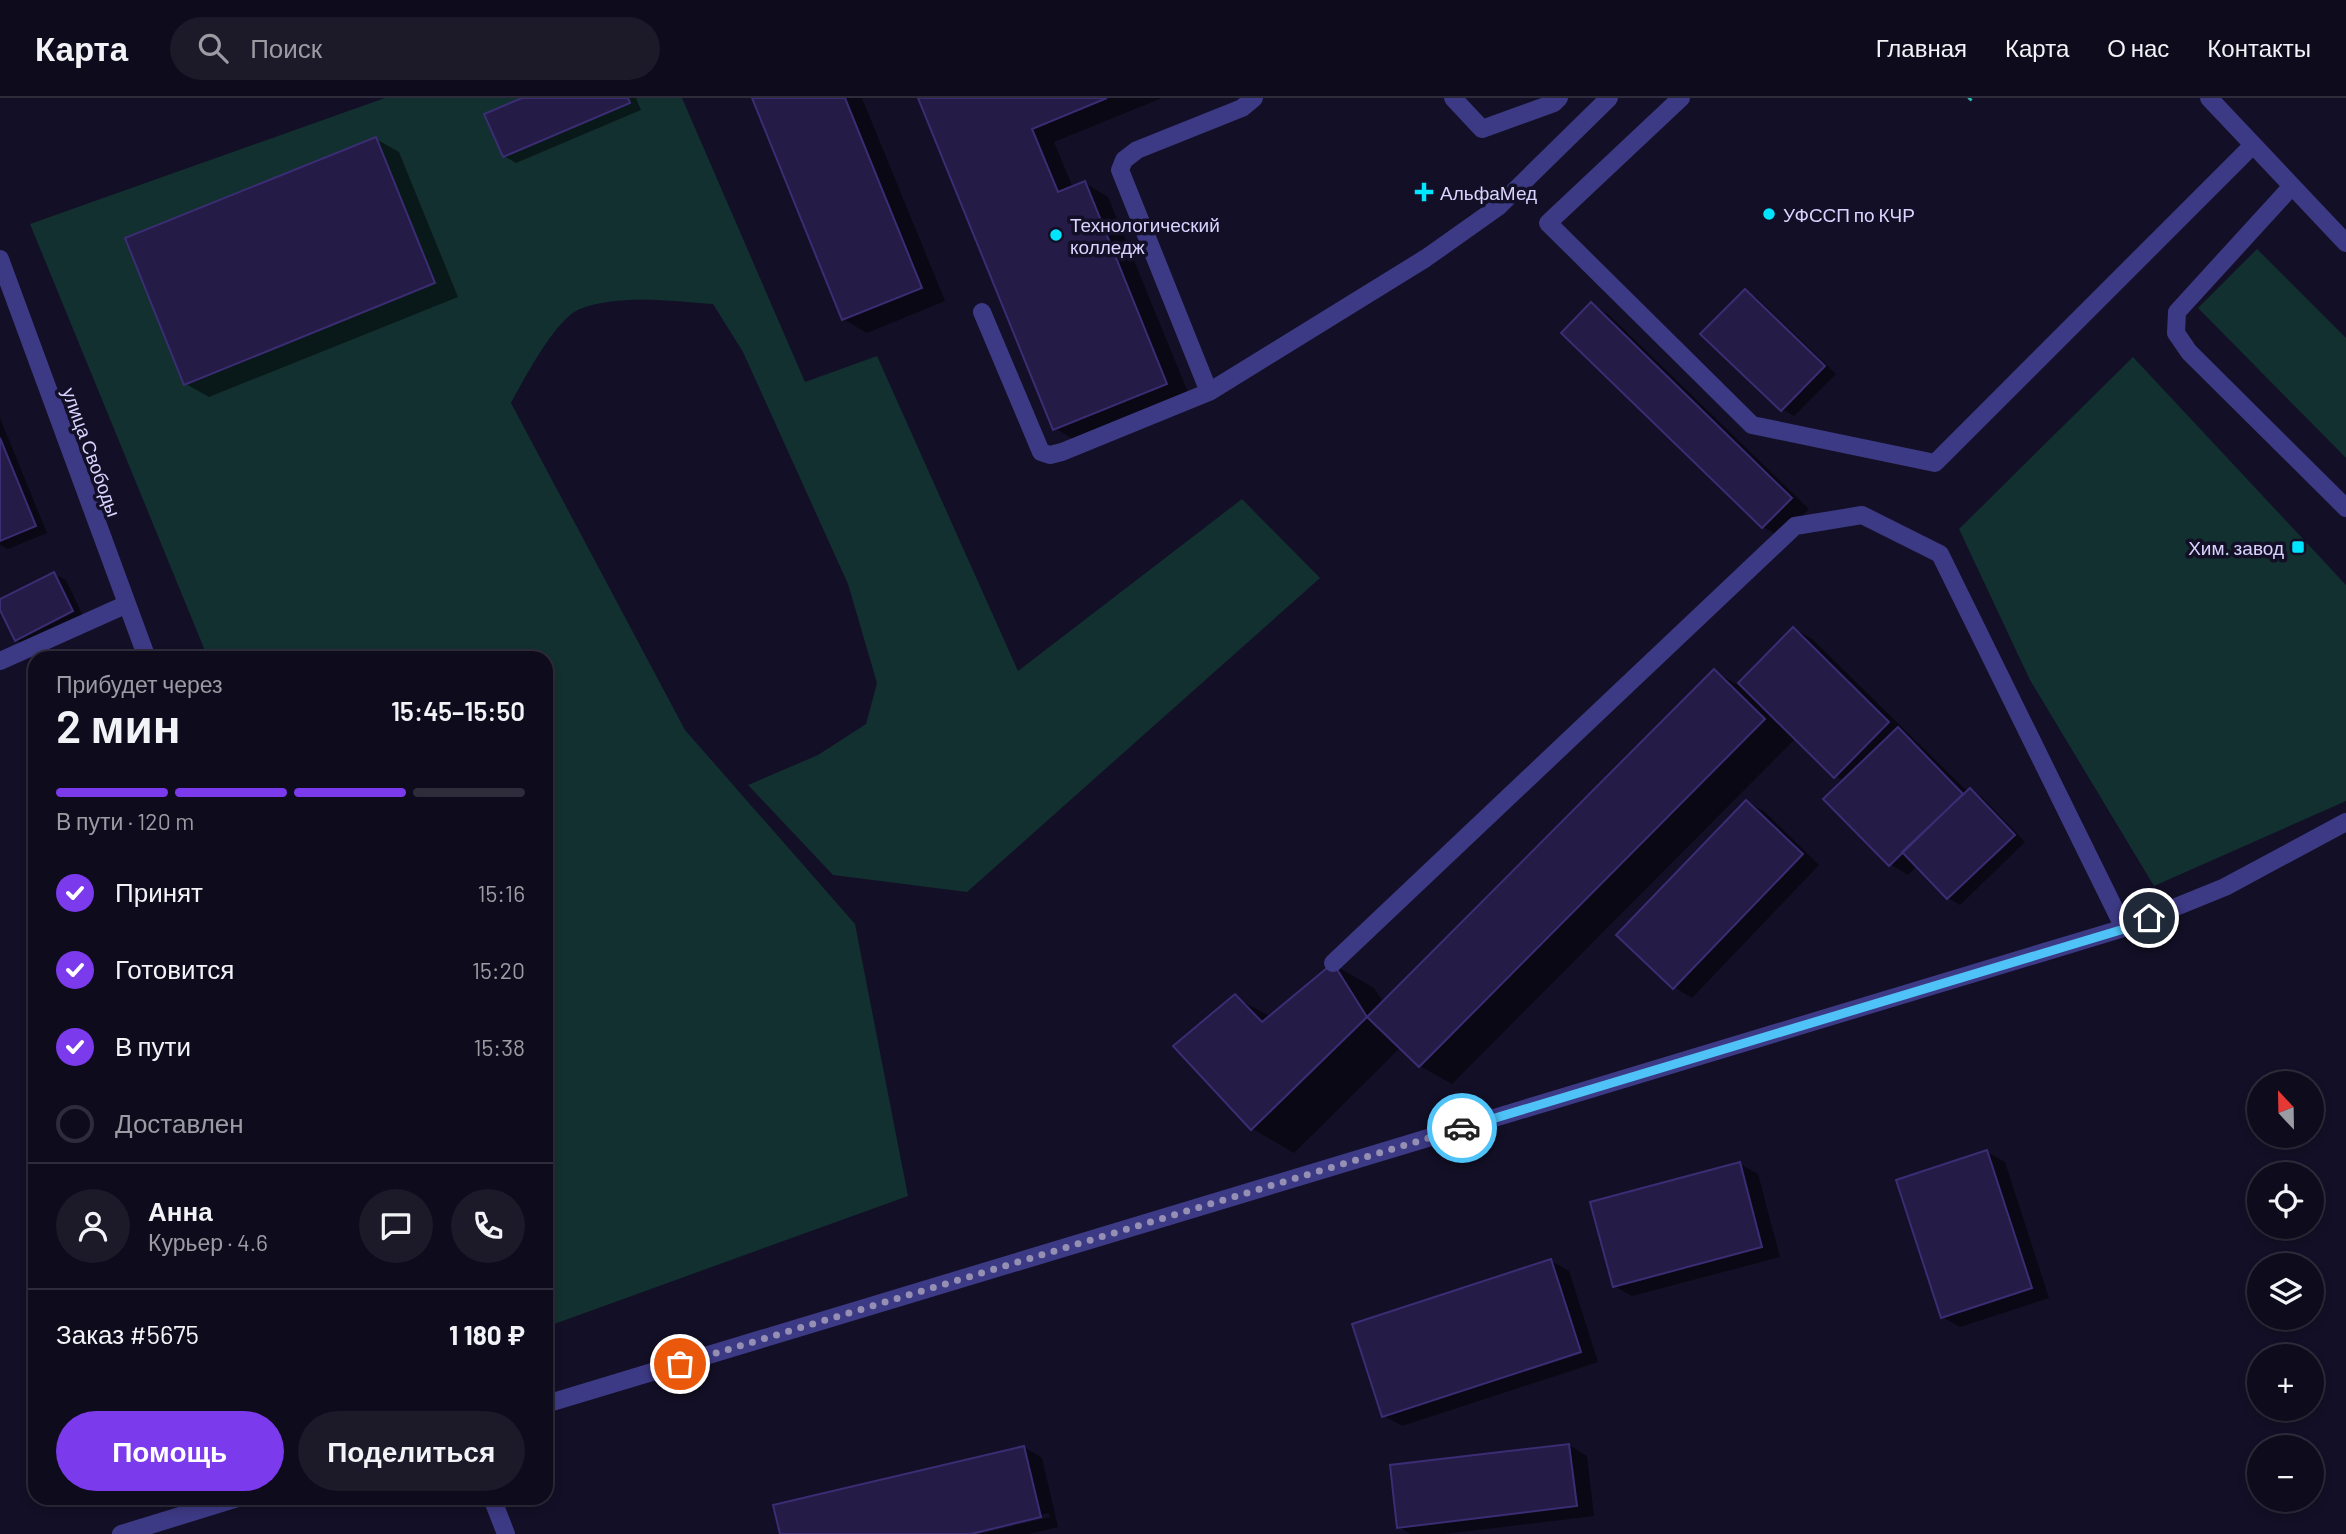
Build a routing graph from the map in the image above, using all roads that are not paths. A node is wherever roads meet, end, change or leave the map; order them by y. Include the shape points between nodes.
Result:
1 (1254, 98) edge
2 (1453, 98) edge
3 (1559, 98) edge
4 (1609, 98) edge
5 (1681, 98) edge
6 (2209, 98) edge
7 (2253, 145) junction
8 (2292, 186) junction
9 (2346, 243) edge
10 (0, 259) edge
11 (5, 288) edge
12 (982, 312) dead end
13 (1209, 393) junction
14 (2346, 508) edge
15 (125, 606) junction
16 (144, 651) edge
17 (0, 661) edge
18 (2346, 822) edge
19 (2124, 929) junction
20 (1333, 962) dead end
21 (553, 1402) edge
22 (215, 1505) edge
23 (495, 1505) edge
24 (121, 1534) edge
25 (506, 1534) edge

1 - 13 street via 1242,108 1137,150 1120,170
2 - 3 street via 1482,129
4 - 13 street via 1498,207 1426,258
5 - 7 street via 1548,223 1752,425 1935,463
6 - 7 street
7 - 8 street
8 - 9 street
8 - 14 street via 2177,312 2176,333 2189,352
10 - 11 street, улица Свободы
11 - 15 street, улица Свободы
12 - 13 street via 1041,453 1062,452
15 - 16 street, улица Свободы
15 - 17 street
18 - 19 street via 2225,887
19 - 20 street via 1940,554 1862,515 1795,526
19 - 21 street
22 - 24 street
23 - 25 street

